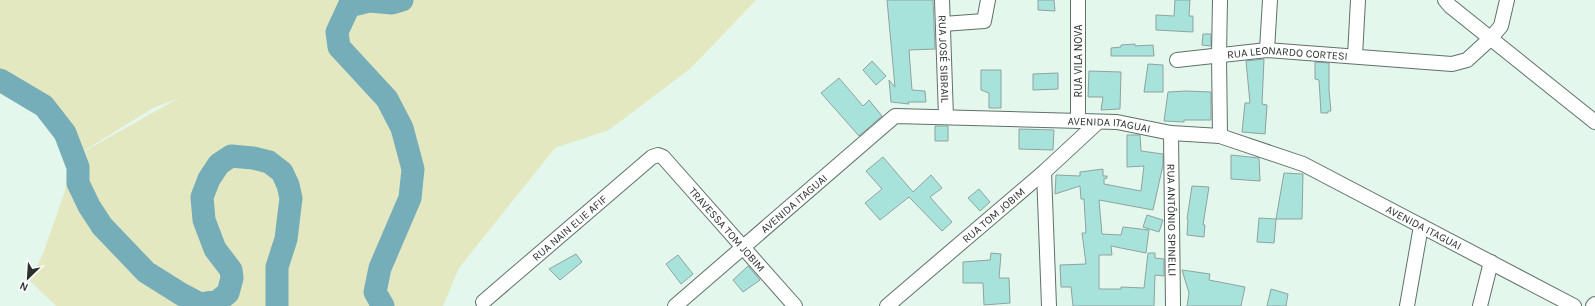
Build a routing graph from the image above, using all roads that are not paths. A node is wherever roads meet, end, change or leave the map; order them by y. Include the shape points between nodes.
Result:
1 (942, 0) edge
2 (988, 0) edge
3 (1078, 0) edge
4 (1220, 0) edge
5 (1270, 0) edge
6 (1358, 0) edge
7 (1445, 0) edge
8 (1507, 0) edge
9 (943, 24) junction
10 (1491, 38) junction
11 (1267, 50) junction
12 (1219, 55) junction
13 (1355, 56) junction
14 (1177, 60) dead end
15 (946, 117) junction
16 (1078, 121) junction
17 (1098, 122) junction
18 (1595, 122) edge
19 (1171, 133) junction
20 (1220, 136) junction
21 (658, 155) joint
22 (1044, 172) junction
23 (1421, 226) junction
24 (743, 248) junction
25 (1491, 262) junction
26 (483, 302) dead end
27 (675, 306) edge
28 (795, 306) edge
29 (887, 306) edge
30 (1049, 306) edge
31 (1173, 306) edge
32 (1407, 306) edge
33 (1480, 306) edge
34 (1574, 306) edge

1 - 9 street, RUA JOSÉ SIBRAIL
2 - 9 street via 984,21
3 - 16 street, RUA VILA NOVA
4 - 12 street
5 - 11 street
6 - 13 street, RUA LEONARDO CORTESI
7 - 10 street
8 - 10 street, RUA LEONARDO CORTESI via 1501,26
9 - 15 street, RUA JOSÉ SIBRAIL
10 - 13 street, RUA LEONARDO CORTESI via 1467,60 1452,64
10 - 18 street
11 - 12 street, RUA LEONARDO CORTESI
11 - 13 street, RUA LEONARDO CORTESI
12 - 14 street, RUA LEONARDO CORTESI
12 - 20 street
15 - 16 street, AVENIDA ITAGUAI
15 - 24 street, AVENIDA ITAGUAI via 894,116
16 - 17 street, AVENIDA ITAGUAI
17 - 19 street, AVENIDA ITAGUAI via 1118,122
17 - 22 street, RUA TOM JOBIM
19 - 20 street, AVENIDA ITAGUAI
19 - 31 street, RUA ANTÔNIO SPINELLI
20 - 23 street, AVENIDA ITAGUAI via 1303,164
21 - 24 street, TRAVESSA TOM JOBIM
21 - 26 street, RUA NAIN ELIE AFIF via 652,156
22 - 29 street, RUA TOM JOBIM
22 - 30 street
23 - 25 street, AVENIDA ITAGUAI
23 - 32 street
24 - 27 street, AVENIDA ITAGUAI
24 - 28 street, TRAVESSA TOM JOBIM
25 - 33 street
25 - 34 street, AVENIDA ITAGUAI

